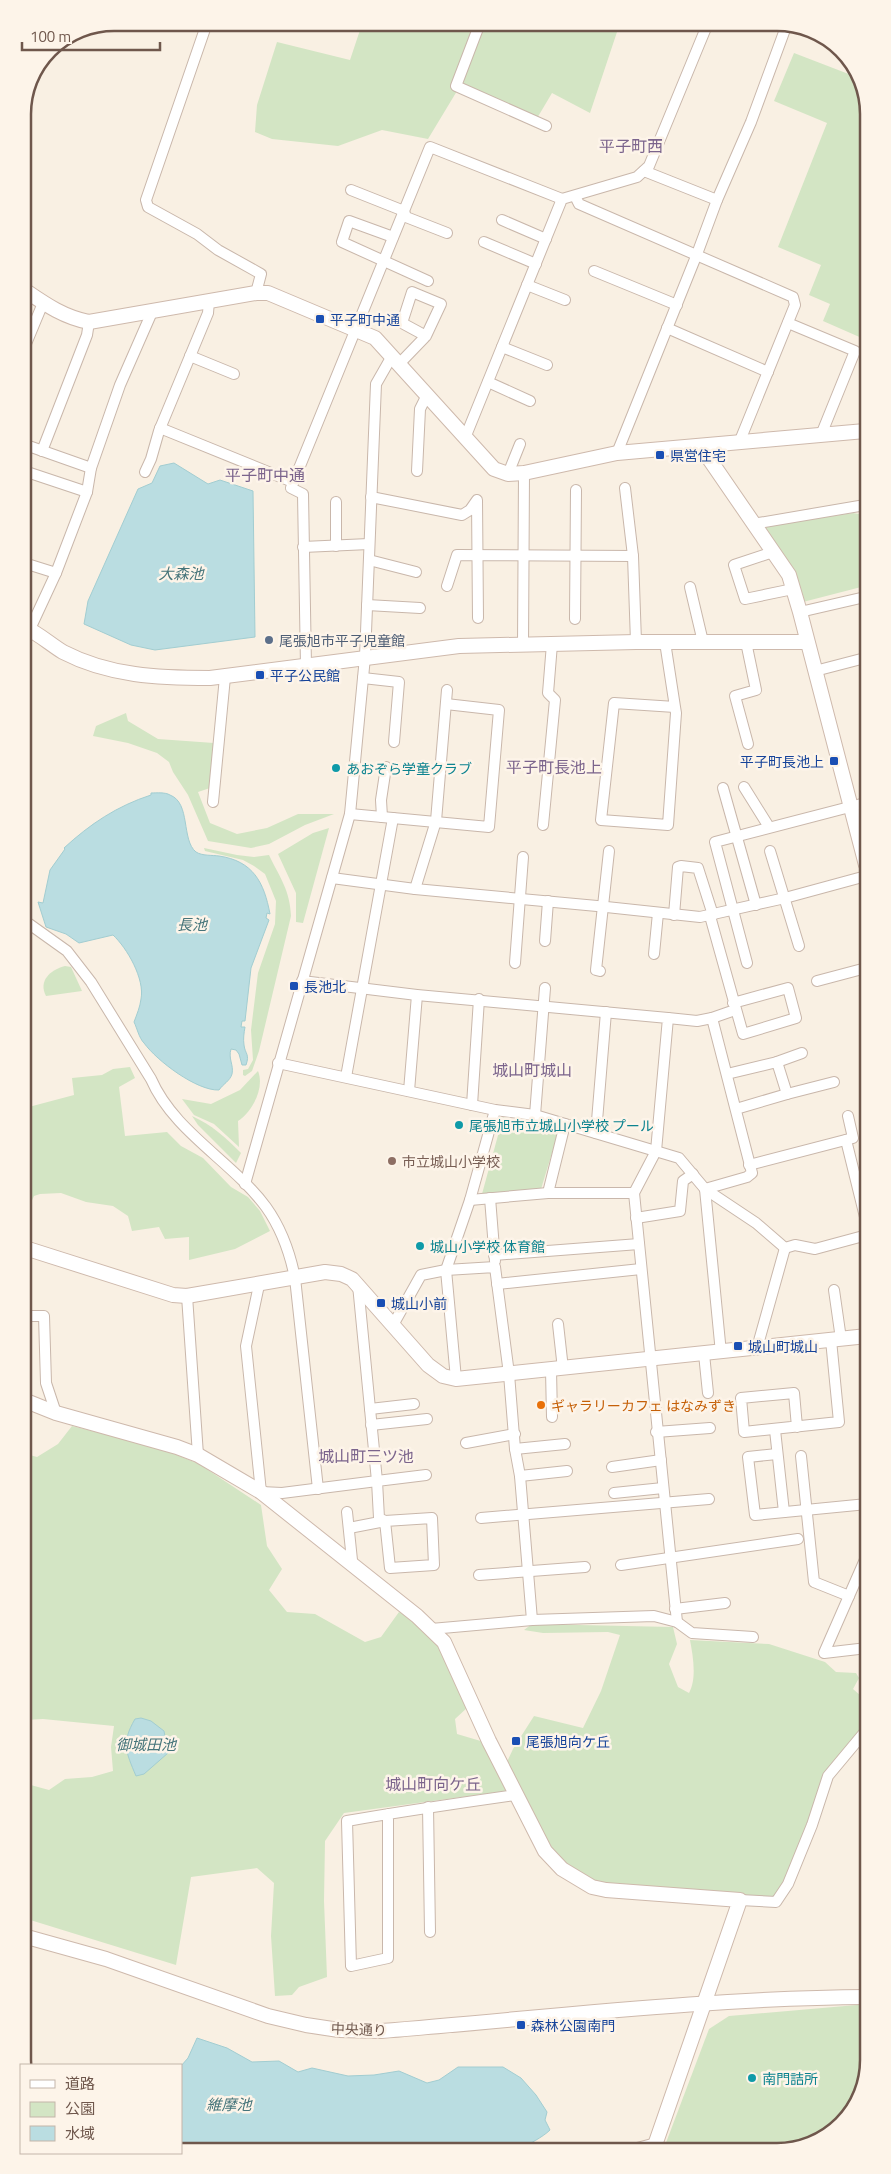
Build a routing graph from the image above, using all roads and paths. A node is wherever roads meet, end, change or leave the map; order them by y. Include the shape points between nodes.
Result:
1 (205, 31) edge
2 (477, 31) edge
3 (705, 31) edge
4 (784, 31) edge
5 (546, 126) dead end
6 (644, 171) junction
7 (351, 190) dead end
8 (575, 196) junction
9 (562, 199) junction
10 (717, 200) junction
11 (404, 211) junction
12 (502, 220) dead end
13 (447, 233) dead end
14 (393, 238) junction
15 (546, 239) junction
16 (484, 242) dead end
17 (698, 254) junction
18 (384, 262) junction
19 (536, 264) junction
20 (594, 271) dead end
21 (428, 281) dead end
22 (527, 286) junction
23 (256, 293) junction
24 (31, 294) edge
25 (565, 300) dead end
26 (209, 301) junction
27 (43, 302) junction
28 (677, 305) junction
29 (152, 312) junction
30 (89, 322) junction
31 (788, 323) junction
32 (667, 328) junction
33 (356, 330) junction
34 (31, 331) edge
35 (426, 336) junction
36 (502, 347) junction
37 (190, 356) junction
38 (396, 360) junction
39 (547, 365) dead end
40 (768, 372) junction
41 (234, 374) dead end
42 (488, 382) junction
43 (427, 395) junction
44 (530, 401) dead end
45 (160, 428) junction
46 (860, 431) edge
47 (821, 435) junction
48 (465, 438) junction
49 (740, 443) junction
50 (520, 444) dead end
51 (31, 447) edge
52 (701, 447) junction
53 (42, 451) junction
54 (617, 453) junction
55 (90, 468) junction
56 (417, 471) dead end
57 (145, 472) dead end
58 (31, 473) edge
59 (524, 473) junction
60 (508, 474) junction
61 (293, 482) junction
62 (625, 488) dead end
63 (576, 490) dead end
64 (87, 492) junction
65 (371, 497) junction
66 (336, 502) dead end
67 (860, 506) edge
68 (753, 524) junction
69 (369, 544) junction
70 (336, 546) junction
71 (304, 548) junction
72 (773, 552) junction
73 (478, 556) junction
74 (524, 556) junction
75 (633, 556) junction
76 (576, 557) junction
77 (369, 560) junction
78 (31, 565) edge
79 (416, 572) dead end
80 (56, 573) junction
81 (447, 586) dead end
82 (690, 587) dead end
83 (793, 589) junction
84 (860, 598) edge
85 (367, 605) junction
86 (420, 608) dead end
87 (800, 612) junction
88 (478, 618) dead end
89 (575, 619) dead end
90 (31, 623) edge
91 (31, 636) edge
92 (636, 642) junction
93 (665, 642) junction
94 (703, 642) junction
95 (746, 642) junction
96 (807, 642) junction
97 (552, 644) junction
98 (523, 646) junction
99 (365, 657) junction
100 (860, 659) edge
101 (306, 666) junction
102 (815, 671) junction
103 (225, 676) junction
104 (363, 678) junction
105 (447, 690) dead end
106 (446, 704) junction
107 (675, 707) junction
108 (394, 742) dead end
109 (748, 744) dead end
110 (386, 767) dead end
111 (723, 788) dead end
112 (744, 788) dead end
113 (213, 802) dead end
114 (860, 804) edge
115 (851, 806) junction
116 (350, 814) junction
117 (388, 817) junction
118 (436, 821) junction
119 (543, 825) dead end
120 (769, 827) junction
121 (737, 836) junction
122 (860, 841) edge
123 (609, 851) dead end
124 (770, 851) dead end
125 (523, 857) dead end
126 (332, 878) junction
127 (860, 878) edge
128 (381, 885) junction
129 (414, 889) junction
130 (785, 898) junction
131 (520, 899) junction
132 (548, 901) junction
133 (756, 905) junction
134 (603, 906) junction
135 (735, 910) junction
136 (658, 913) junction
137 (674, 914) junction
138 (711, 916) junction
139 (31, 925) edge
140 (545, 941) dead end
141 (799, 946) dead end
142 (654, 954) dead end
143 (516, 963) dead end
144 (747, 963) dead end
145 (600, 970) dead end
146 (860, 970) edge
147 (302, 981) junction
148 (817, 981) dead end
149 (545, 988) dead end
150 (362, 989) junction
151 (417, 994) junction
152 (479, 999) junction
153 (543, 1005) junction
154 (734, 1006) junction
155 (606, 1012) junction
156 (668, 1018) junction
157 (712, 1018) junction
158 (802, 1053) dead end
159 (278, 1062) junction
160 (777, 1062) junction
161 (727, 1074) junction
162 (346, 1077) junction
163 (834, 1082) dead end
164 (409, 1091) junction
165 (787, 1094) junction
166 (472, 1105) junction
167 (736, 1109) junction
168 (495, 1110) junction
169 (535, 1115) junction
170 (848, 1116) dead end
171 (565, 1124) junction
172 (596, 1133) junction
173 (846, 1140) junction
174 (656, 1151) junction
175 (749, 1165) junction
176 (693, 1174) junction
177 (246, 1184) junction
178 (705, 1189) junction
179 (548, 1193) junction
180 (634, 1193) junction
181 (860, 1197) edge
182 (490, 1198) junction
183 (470, 1200) junction
184 (636, 1218) junction
185 (860, 1237) edge
186 (639, 1244) junction
187 (785, 1248) junction
188 (31, 1250) edge
189 (494, 1255) junction
190 (495, 1267) junction
191 (641, 1269) junction
192 (446, 1270) junction
193 (295, 1278) junction
194 (358, 1284) junction
195 (497, 1284) junction
196 (259, 1285) junction
197 (834, 1290) dead end
198 (187, 1296) junction
199 (31, 1316) edge
200 (558, 1324) dead end
201 (392, 1325) junction
202 (860, 1337) edge
203 (836, 1339) junction
204 (757, 1348) junction
205 (720, 1353) junction
206 (704, 1354) junction
207 (650, 1359) junction
208 (557, 1370) junction
209 (509, 1374) junction
210 (456, 1379) junction
211 (708, 1393) dead end
212 (31, 1403) edge
213 (414, 1404) dead end
214 (370, 1409) junction
215 (56, 1413) junction
216 (552, 1417) dead end
217 (427, 1419) dead end
218 (372, 1425) junction
219 (797, 1427) junction
220 (710, 1428) dead end
221 (775, 1430) junction
222 (656, 1432) junction
223 (514, 1434) junction
224 (466, 1443) dead end
225 (565, 1444) dead end
226 (515, 1448) junction
227 (777, 1454) junction
228 (198, 1455) junction
229 (801, 1456) dead end
230 (661, 1460) junction
231 (612, 1467) dead end
232 (567, 1471) dead end
233 (426, 1475) dead end
234 (520, 1476) junction
235 (377, 1481) junction
236 (663, 1488) junction
237 (318, 1489) junction
238 (261, 1492) junction
239 (614, 1493) dead end
240 (708, 1499) dead end
241 (664, 1504) junction
242 (860, 1505) edge
243 (808, 1511) junction
244 (347, 1512) dead end
245 (784, 1512) junction
246 (522, 1515) junction
247 (481, 1518) dead end
248 (385, 1521) junction
249 (350, 1528) junction
250 (798, 1539) dead end
251 (670, 1556) junction
252 (348, 1562) junction
253 (621, 1565) dead end
254 (585, 1567) dead end
255 (526, 1571) junction
256 (479, 1575) dead end
257 (860, 1578) edge
258 (849, 1596) junction
259 (725, 1603) dead end
260 (675, 1609) junction
261 (532, 1620) junction
262 (677, 1622) junction
263 (432, 1629) junction
264 (753, 1637) dead end
265 (860, 1649) edge
266 (860, 1738) edge
267 (516, 1795) junction
268 (428, 1807) junction
269 (388, 1814) junction
270 (740, 1900) junction
271 (430, 1932) dead end
272 (31, 1938) edge
273 (860, 1997) edge
274 (704, 2004) junction
275 (656, 2143) edge

1 - 23 street via 146,200 148,207 261,274
2 - 5 street via 456,86
3 - 6 street via 649,166
4 - 10 street via 751,122
6 - 8 street via 637,177
6 - 10 street
7 - 11 street
8 - 9 street
8 - 17 street via 579,204
9 - 11 street via 430,147
9 - 15 street
10 - 17 street
11 - 13 street via 406,218
11 - 14 street
12 - 15 street
14 - 18 street
14 - 18 street via 349,221 342,242
15 - 19 street
16 - 19 street
17 - 28 street
17 - 31 street via 793,296 795,305
18 - 21 street
18 - 33 street
19 - 22 street
20 - 28 street
22 - 25 street
22 - 36 street
23 - 26 street
23 - 33 street via 268,293
24 - 27 street
26 - 29 street
26 - 37 street via 208,313
27 - 30 street via 72,319
27 - 34 street
28 - 32 street
29 - 30 street
29 - 55 street
30 - 53 street via 87,335
31 - 40 street
31 - 47 street via 855,352
32 - 40 street
32 - 54 street
33 - 38 street via 374,338
33 - 61 street
35 - 35 street via 441,304 412,292 402,323
35 - 38 street
36 - 39 street
36 - 42 street
37 - 41 street
37 - 45 street
38 - 43 street
38 - 65 street via 376,384
40 - 49 street
42 - 44 street
42 - 48 street
43 - 48 street
43 - 56 street via 420,409
45 - 57 street
45 - 61 street
46 - 47 street
47 - 49 street
48 - 60 street via 494,469
49 - 52 street
50 - 60 street
51 - 53 street
52 - 54 street
52 - 68 street
53 - 55 street
54 - 59 street
55 - 64 street
58 - 64 street
59 - 60 street
59 - 74 street
61 - 71 street via 291,488 303,494
62 - 75 street
63 - 76 street
64 - 80 street
65 - 69 street
65 - 73 street via 462,515 477,500
66 - 70 street
67 - 68 street
68 - 72 street
69 - 70 street
69 - 77 street
70 - 71 street
71 - 101 street
72 - 83 street via 789,575
72 - 83 street via 734,566 745,599
73 - 74 street
73 - 81 street via 457,555
73 - 88 street
74 - 76 street
74 - 98 street
75 - 76 street
75 - 92 street
76 - 89 street
77 - 79 street
77 - 85 street
78 - 80 street
80 - 90 street
82 - 94 street
83 - 87 street
84 - 87 street
85 - 86 street
85 - 99 street
87 - 96 street
91 - 103 street via 110,670 159,677
92 - 93 street
92 - 97 street
93 - 94 street
93 - 107 street
94 - 95 street
95 - 96 street
95 - 109 street via 756,690 735,696
96 - 102 street
97 - 98 street
97 - 119 street via 548,693 555,700
98 - 99 street via 459,646
99 - 101 street
99 - 104 street
100 - 102 street
101 - 103 street
102 - 115 street
103 - 113 street
104 - 108 street via 399,682
104 - 116 street
105 - 106 street
106 - 118 street
106 - 118 street via 499,710 489,827
107 - 107 street via 668,825 602,820 614,703
110 - 117 street via 381,800
111 - 121 street
112 - 120 street
114 - 115 street
115 - 120 street
115 - 122 street
116 - 117 street
116 - 126 street
117 - 118 street
117 - 128 street
118 - 129 street
120 - 121 street
121 - 133 street
121 - 135 street via 715,842
123 - 134 street
124 - 130 street
125 - 131 street
126 - 128 street
126 - 147 street
127 - 130 street
128 - 129 street
128 - 150 street
129 - 131 street
130 - 133 street
130 - 141 street
131 - 132 street
131 - 143 street
132 - 134 street
132 - 140 street
133 - 135 street
134 - 136 street
134 - 145 street via 596,970
135 - 138 street
135 - 144 street
136 - 137 street
136 - 142 street
137 - 138 street via 700,918
137 - 138 street via 678,867 681,866 698,868
138 - 154 street
139 - 177 street via 67,951 91,982 158,1095 186,1128
146 - 148 street
147 - 150 street
147 - 159 street
149 - 153 street
150 - 151 street
150 - 162 street
151 - 152 street
151 - 164 street
152 - 153 street
152 - 166 street
153 - 155 street
153 - 169 street
154 - 154 street via 743,1034 796,1018 788,988
154 - 157 street
155 - 156 street
155 - 172 street
156 - 157 street via 697,1021
156 - 174 street
157 - 161 street
158 - 160 street
159 - 162 street
159 - 177 street
160 - 161 street
160 - 165 street
161 - 167 street
162 - 164 street
163 - 165 street
164 - 166 street
165 - 167 street
166 - 168 street
167 - 175 street
168 - 169 street
168 - 183 street
169 - 171 street
170 - 173 street via 853,1138
171 - 172 street
171 - 179 street
172 - 174 street
173 - 175 street
173 - 181 street
174 - 176 street via 680,1158
174 - 180 street
175 - 178 street via 750,1176
176 - 178 street
176 - 184 street via 684,1181 680,1211
177 - 193 street via 266,1207 279,1229
178 - 187 street via 756,1223
178 - 205 street
179 - 180 street
179 - 182 street
180 - 184 street
182 - 183 street
182 - 189 street
183 - 192 street
184 - 186 street
185 - 187 street via 814,1249 795,1245
186 - 189 street
186 - 191 street
187 - 204 street
188 - 198 street via 173,1295
189 - 190 street
190 - 192 street
190 - 195 street
191 - 195 street
191 - 207 street
192 - 201 street via 421,1275
192 - 210 street
193 - 194 street via 336,1273
193 - 196 street
193 - 237 street
194 - 201 street
194 - 214 street
195 - 209 street
196 - 198 street
196 - 238 street via 246,1346
197 - 203 street
198 - 228 street
199 - 215 street via 44,1316 46,1383
200 - 208 street
201 - 210 street via 428,1365 443,1376
202 - 203 street
203 - 204 street
203 - 219 street via 839,1422
204 - 205 street
205 - 206 street
206 - 207 street
206 - 211 street
207 - 208 street
207 - 222 street
208 - 209 street
208 - 216 street
209 - 210 street
209 - 223 street
212 - 215 street
213 - 214 street
214 - 218 street
215 - 228 street
217 - 218 street
218 - 235 street
219 - 221 street
219 - 221 street via 794,1393 741,1398 744,1432
220 - 222 street
221 - 227 street
222 - 230 street
223 - 224 street
223 - 226 street
225 - 226 street
226 - 234 street
227 - 245 street
227 - 245 street via 748,1457 754,1515
228 - 238 street
229 - 243 street
230 - 231 street
230 - 236 street
232 - 234 street
233 - 235 street
234 - 246 street
235 - 237 street
235 - 248 street via 379,1518
236 - 239 street
236 - 241 street
237 - 238 street
238 - 252 street
240 - 241 street
241 - 246 street
241 - 251 street
242 - 243 street
243 - 245 street
243 - 258 street via 814,1582
244 - 249 street
246 - 247 street
246 - 255 street
248 - 248 street via 432,1518 434,1565 390,1568
248 - 249 street
249 - 252 street via 352,1560
250 - 251 street
251 - 253 street
251 - 260 street
252 - 263 street
254 - 255 street
255 - 256 street
255 - 261 street
257 - 258 street
258 - 265 street via 824,1653
259 - 260 street
260 - 262 street
261 - 262 street via 654,1616
261 - 263 street
262 - 264 street via 692,1633
263 - 267 street via 444,1642
266 - 270 street via 828,1776 788,1884 776,1902
267 - 268 street
267 - 270 street via 545,1851 562,1869 592,1887
268 - 269 street
268 - 271 street
269 - 269 street via 388,1958 350,1966 347,1821
270 - 274 street
272 - 274 street, 中央通り via 106,1959 268,2016 339,2030 381,2031
273 - 274 street, 中央通り
274 - 275 street

